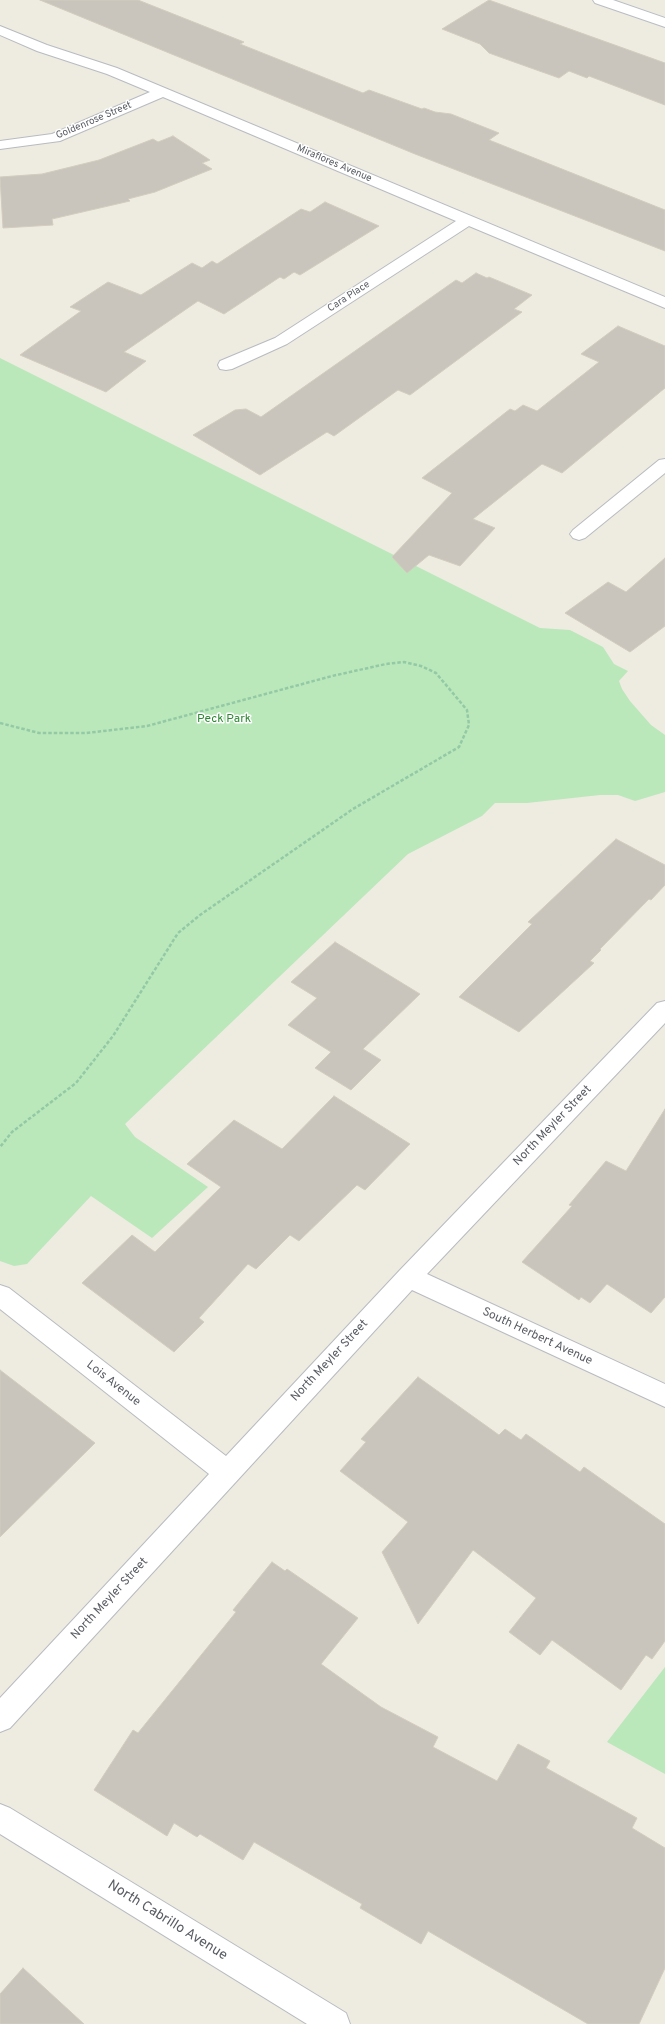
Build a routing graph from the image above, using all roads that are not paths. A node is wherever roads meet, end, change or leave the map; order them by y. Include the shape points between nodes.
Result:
1 (600, 0) edge
2 (665, 23) edge
3 (0, 30) edge
4 (163, 92) junction
5 (0, 145) edge
6 (468, 220) junction
7 (665, 303) edge
8 (226, 365) dead end
9 (665, 464) edge
10 (579, 534) dead end
11 (665, 1009) edge
12 (409, 1277) junction
13 (0, 1295) edge
14 (665, 1396) edge
15 (226, 1472) junction
16 (0, 1718) edge
17 (0, 1818) edge
18 (335, 2024) edge

1 - 2 street
3 - 4 street, Miraflores Avenue
4 - 5 street, Goldenrose Street via 55,138
4 - 6 street, Miraflores Avenue
6 - 7 street, Miraflores Avenue
6 - 8 street, Cara Place via 281,341
9 - 10 street
11 - 12 street, North Meyler Street
12 - 14 street, South Herbert Avenue
12 - 15 street, North Meyler Street
13 - 15 street, Lois Avenue
15 - 16 street, North Meyler Street
17 - 18 street, North Cabrillo Avenue

